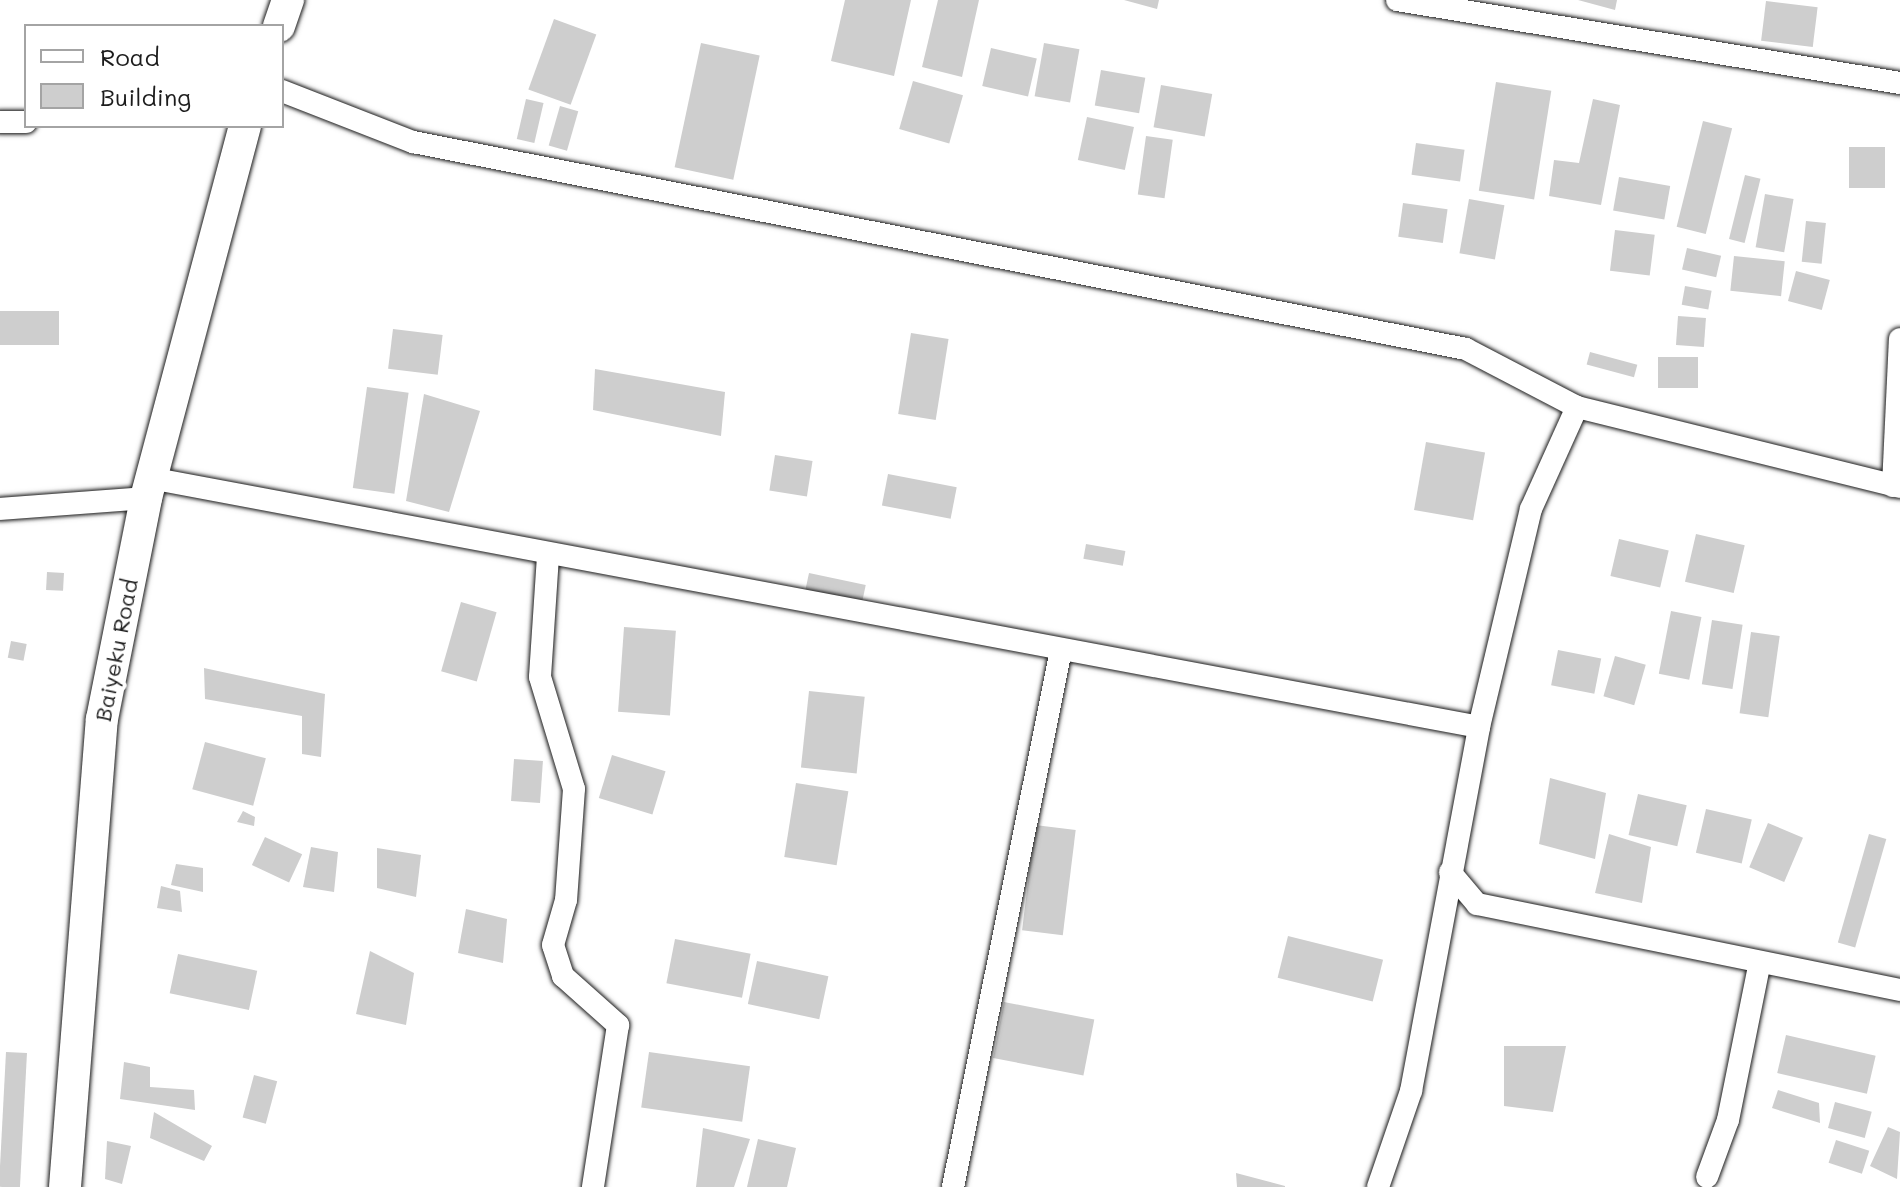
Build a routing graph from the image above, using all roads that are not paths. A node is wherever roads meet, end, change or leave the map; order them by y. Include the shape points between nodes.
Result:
1 (288, 0) edge
2 (1397, 0) edge
3 (280, 24) edge
4 (1900, 83) edge
5 (284, 92) edge
6 (0, 122) edge
7 (24, 122) edge
8 (244, 128) edge
9 (1900, 339) edge
10 (1577, 407) junction
11 (1897, 487) edge
12 (148, 488) junction
13 (0, 509) edge
14 (548, 556) junction
15 (1061, 650) junction
16 (1479, 727) junction
17 (1450, 872) junction
18 (1760, 962) junction
19 (1900, 990) edge
20 (1707, 1177) dead end
21 (65, 1187) edge
22 (593, 1187) edge
23 (953, 1187) edge
24 (1378, 1187) edge

1 - 3 main road
2 - 4 street
5 - 10 street via 413,142 1466,349
6 - 7 street
8 - 12 main road, Baiyeku Road
9 - 11 street
10 - 11 street
10 - 16 street via 1531,509
12 - 13 street
12 - 14 street
12 - 21 main road, Baiyeku Road via 102,719
14 - 15 street
14 - 22 street via 540,677 574,789 566,900 553,945 563,976 618,1025
15 - 16 street
15 - 23 street
16 - 17 street
17 - 18 street via 1477,904
17 - 24 street via 1411,1091
18 - 19 street
18 - 20 street via 1728,1120

